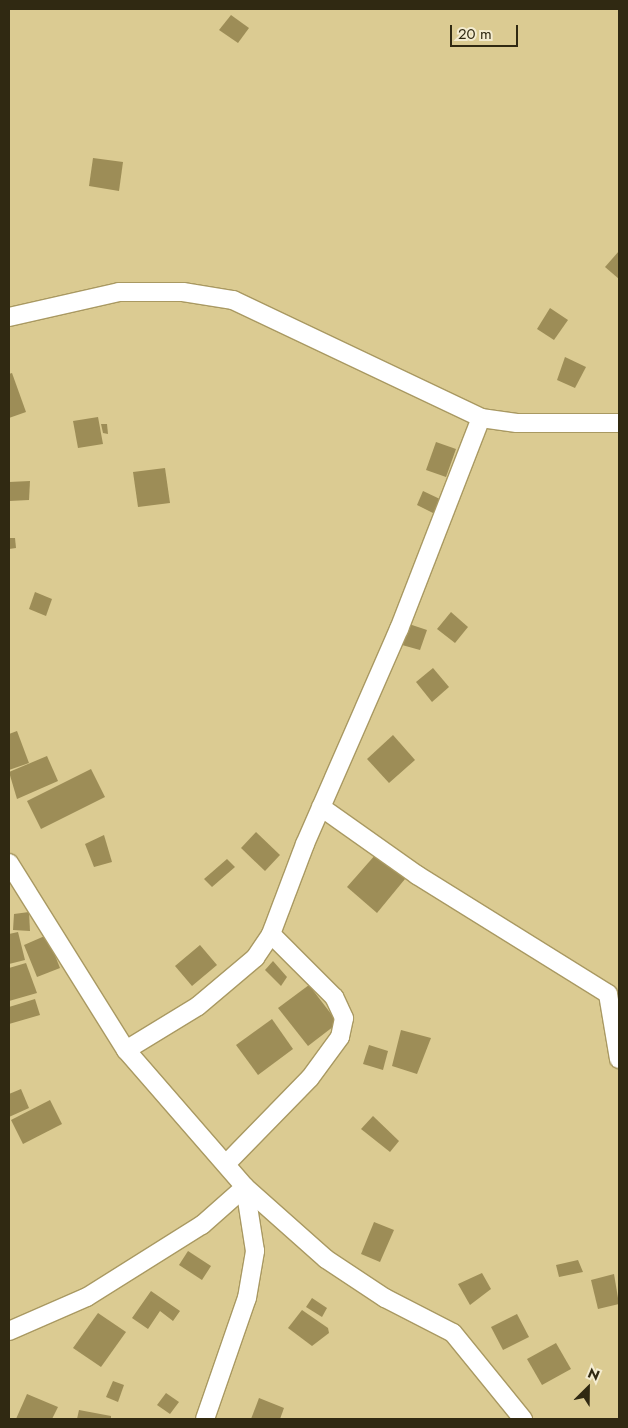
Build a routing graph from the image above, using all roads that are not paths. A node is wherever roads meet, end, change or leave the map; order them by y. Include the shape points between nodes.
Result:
1 (9, 317) edge
2 (481, 418) junction
3 (619, 424) edge
4 (321, 807) junction
5 (9, 863) edge
6 (271, 934) junction
7 (126, 1050) junction
8 (619, 1059) edge
9 (226, 1164) junction
10 (245, 1187) junction
11 (9, 1331) edge
12 (205, 1419) edge
13 (523, 1419) edge

1 - 2 street via 119,292 183,292 232,300
2 - 3 street via 517,423
2 - 4 street via 399,629
4 - 6 street
4 - 8 street via 417,875 608,994
5 - 7 street
6 - 7 street via 255,958 198,1006
6 - 9 street via 334,998 344,1018 340,1037 310,1078
7 - 9 street
9 - 10 street
10 - 11 street via 202,1225 87,1297
10 - 12 street via 255,1251 247,1298
10 - 13 street via 326,1258 385,1298 453,1332

